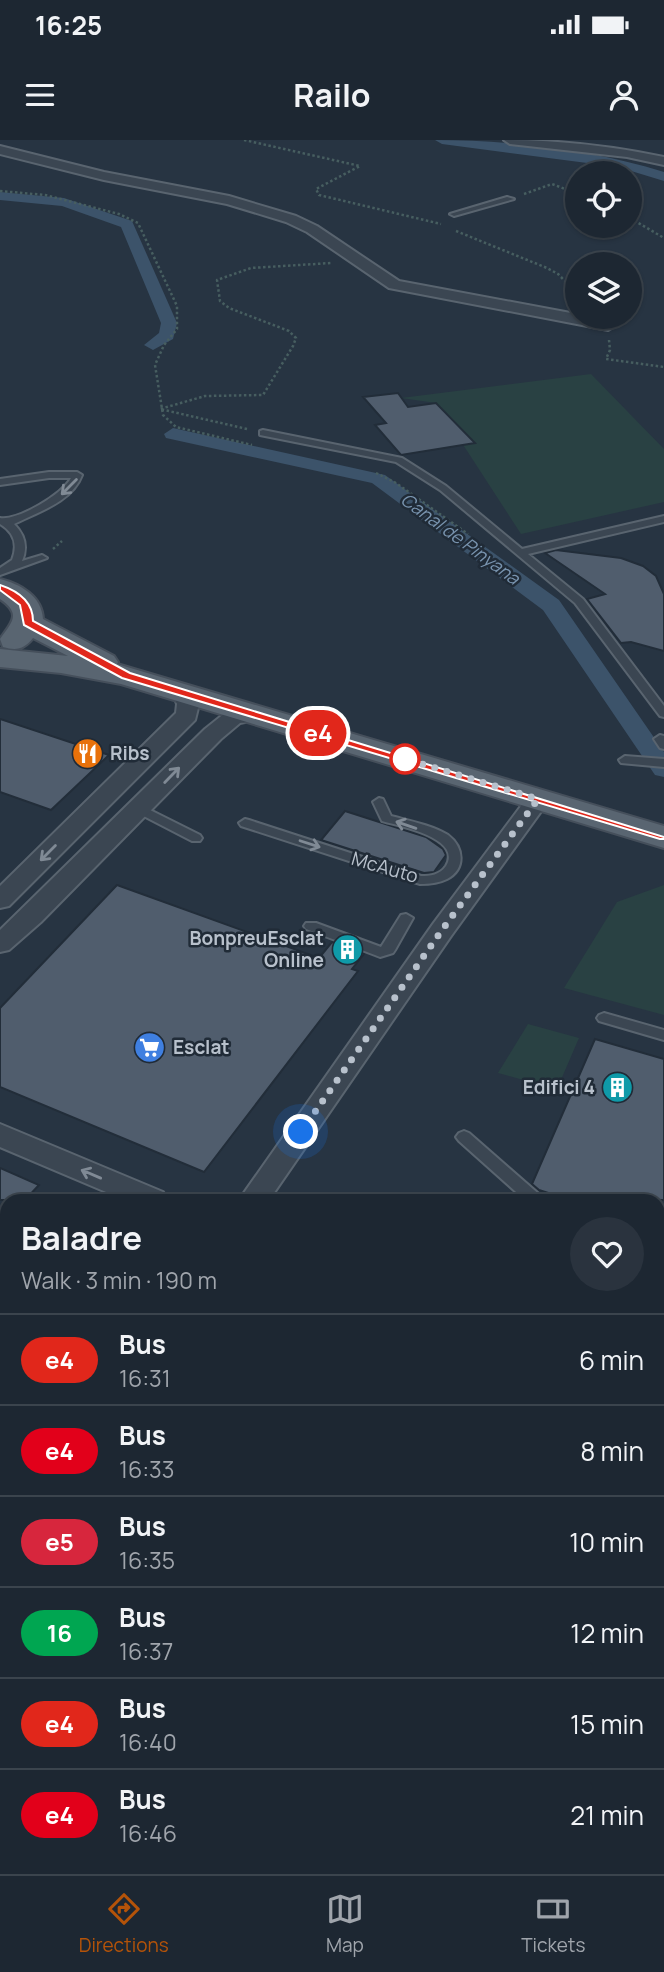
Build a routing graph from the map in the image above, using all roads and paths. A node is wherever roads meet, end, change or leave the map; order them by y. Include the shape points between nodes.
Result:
1 (244, 140) edge
2 (510, 140) edge
3 (0, 150) edge
4 (664, 161) edge
5 (565, 189) edge
6 (510, 199) joint
7 (454, 214) dead end
8 (642, 225) edge
9 (664, 238) edge
10 (353, 260) junction
11 (565, 281) edge
12 (565, 318) edge
13 (608, 329) edge
14 (664, 367) edge
15 (263, 433) joint
16 (0, 482) edge
17 (664, 519) edge
18 (4, 522) edge
19 (522, 552) junction
20 (42, 558) dead end
21 (0, 572) edge
22 (5, 577) edge
23 (28, 623) junction
24 (0, 650) edge
25 (0, 658) edge
26 (126, 675) junction
27 (184, 693) junction
28 (252, 714) junction
29 (664, 714) edge
30 (625, 760) dead end
31 (664, 763) edge
32 (538, 799) junction
33 (379, 802) dead end
34 (90, 812) junction
35 (125, 821) junction
36 (245, 823) dead end
37 (664, 837) edge
38 (196, 838) dead end
39 (0, 900) edge
40 (406, 918) dead end
41 (311, 926) dead end
42 (0, 944) edge
43 (604, 1018) dead end
44 (664, 1035) edge
45 (0, 1135) edge
46 (464, 1137) dead end
47 (139, 1194) edge
48 (257, 1194) edge
49 (528, 1194) edge

1 - 11 path via 360,166 316,190 320,195 434,221 547,268
2 - 4 street
3 - 10 street via 229,200 291,219
5 - 6 path via 552,184
6 - 7 lane
8 - 9 path
10 - 12 street via 394,285
10 - 15 path via 251,268 217,280 220,301 289,331 296,338 292,350 263,394 205,396 160,409
13 - 14 path via 606,359
15 - 19 lane via 399,460 443,488
16 -> 18 lane via 77,475 74,484 54,500
17 - 19 lane
18 - 22 lane via 18,534 20,547 18,559
19 - 29 lane via 579,601
20 - 22 lane
21 - 22 lane
22 - 23 main road via 28,610
23 - 24 main road
23 - 26 main road
25 - 26 main road
26 - 27 main road
27 - 28 main road
27 - 34 street via 187,715
28 - 32 main road
35 -> 28 street via 222,726
30 - 31 lane
32 - 37 main road
32 - 48 street
36 -> 33 lane, McAuto via 420,880 437,880 446,873 456,856 447,839 386,818
34 - 35 street
34 -> 39 street
35 - 38 lane
35 - 42 street
40 - 41 lane via 388,950 380,952
43 - 44 lane
47 -> 45 street
46 - 49 lane

